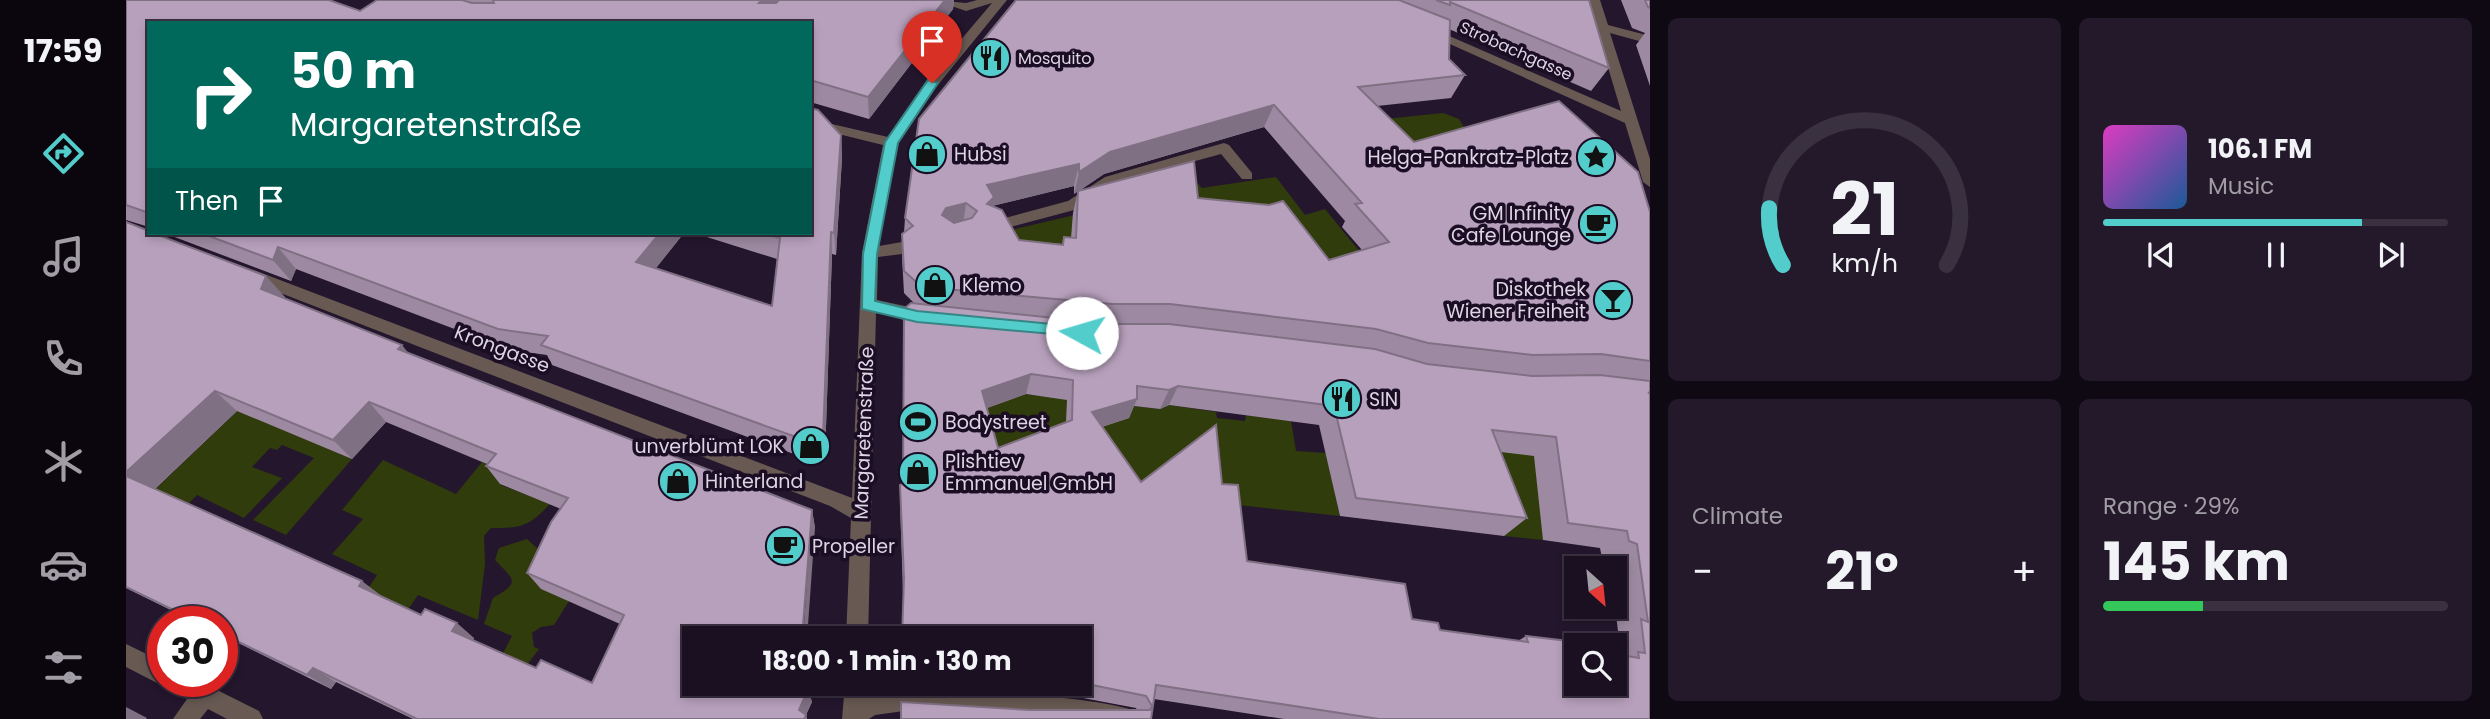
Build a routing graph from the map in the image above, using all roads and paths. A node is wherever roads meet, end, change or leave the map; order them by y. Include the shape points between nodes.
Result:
1 (940, 0) edge
2 (990, 0) edge
3 (1002, 0) edge
4 (1594, 0) edge
5 (966, 7) junction
6 (1415, 26) edge
7 (1602, 27) junction
8 (1650, 40) edge
9 (964, 43) junction
10 (1632, 121) junction
11 (812, 123) edge
12 (891, 142) junction
13 (1247, 176) dead end
14 (1650, 182) edge
15 (1137, 189) edge
16 (1073, 205) junction
17 (995, 226) edge
18 (902, 248) edge
19 (870, 254) junction
20 (242, 272) edge
21 (868, 305) junction
22 (942, 318) edge
23 (862, 514) junction
24 (858, 626) edge
25 (126, 655) edge
26 (147, 666) edge
27 (855, 696) edge
28 (203, 697) edge
29 (209, 697) edge
30 (854, 717) edge
31 (185, 719) edge
32 (251, 719) edge
33 (1126, 719) edge

1 - 5 street
2 - 5 street
3 - 9 street, Margaretenstraße
4 - 7 street
5 - 9 street via 972,22
6 - 10 street, Strobachgasse
7 - 8 street
7 - 10 street
9 - 12 street, Margaretenstraße
10 - 14 street
11 - 12 street
12 - 19 street, Margaretenstraße
13 - 16 street via 1224,148 1110,180
15 - 16 street
16 - 17 street
18 - 19 street
19 - 21 street, Margaretenstraße
20 - 23 street, Krongasse via 837,500
21 - 22 street
21 - 23 street, Margaretenstraße
23 - 24 street, Margaretenstraße
25 - 26 street
27 - 30 street
28 - 31 street
29 - 32 street
30 - 33 street via 871,704 911,699

